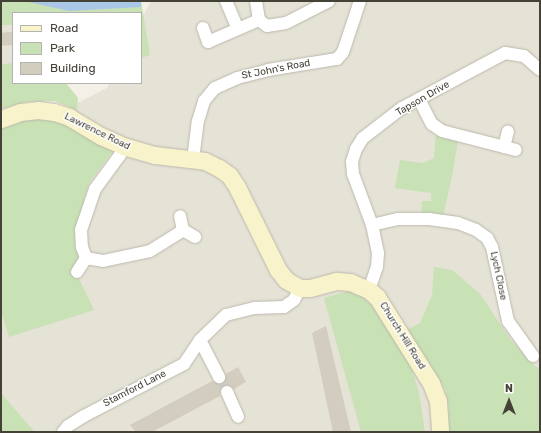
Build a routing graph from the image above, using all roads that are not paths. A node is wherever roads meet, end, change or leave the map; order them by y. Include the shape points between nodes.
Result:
1 (226, 1) edge
2 (256, 1) edge
3 (329, 1) edge
4 (360, 1) edge
5 (258, 20) junction
6 (203, 28) dead end
7 (238, 29) junction
8 (540, 70) edge
9 (419, 99) junction
10 (1, 119) edge
11 (508, 131) dead end
12 (124, 146) junction
13 (504, 146) junction
14 (516, 150) dead end
15 (193, 160) junction
16 (180, 216) dead end
17 (372, 225) junction
18 (183, 230) junction
19 (195, 237) dead end
20 (86, 258) junction
21 (77, 272) dead end
22 (300, 288) junction
23 (369, 290) junction
24 (200, 340) junction
25 (533, 356) dead end
26 (219, 377) tunnel mouth
27 (227, 392) tunnel mouth
28 (238, 417) dead end
29 (63, 432) edge
30 (440, 432) edge

1 - 7 street
2 - 5 street
3 - 5 street via 286,23 267,26
4 - 15 street, St John's Road via 343,52 337,59 268,70 237,78 214,88 204,101 198,121
5 - 7 street
6 - 7 street via 208,42
8 - 9 street, Tapson Drive via 524,56 505,53
9 - 13 street via 432,124 442,131
9 - 17 street, Tapson Drive via 402,108 363,138 356,149 352,162 353,174
10 - 12 street, Lawrence Road via 20,112 54,112 69,117
11 - 13 street
12 - 15 street, Lawrence Road via 155,155
12 - 20 street via 95,190 81,230 82,247
13 - 14 street
15 - 22 street via 205,161 229,175 278,270 286,280
16 - 18 street
17 - 23 street, Tapson Drive via 378,252 377,267
17 - 25 street, Lych Close via 398,219 429,219 458,223 476,230 487,238 492,247 508,321
18 - 19 street
18 - 20 street via 150,251 103,261
20 - 21 street
22 - 23 street, Church Hill Road via 317,287 337,281 358,284
22 - 24 street, Stamford Lane via 294,300 284,307 255,308 226,315
23 - 30 street, Church Hill Road via 387,310 431,383 438,401
24 - 26 street
24 - 29 street, Stamford Lane via 184,364 84,416
27 - 28 street

